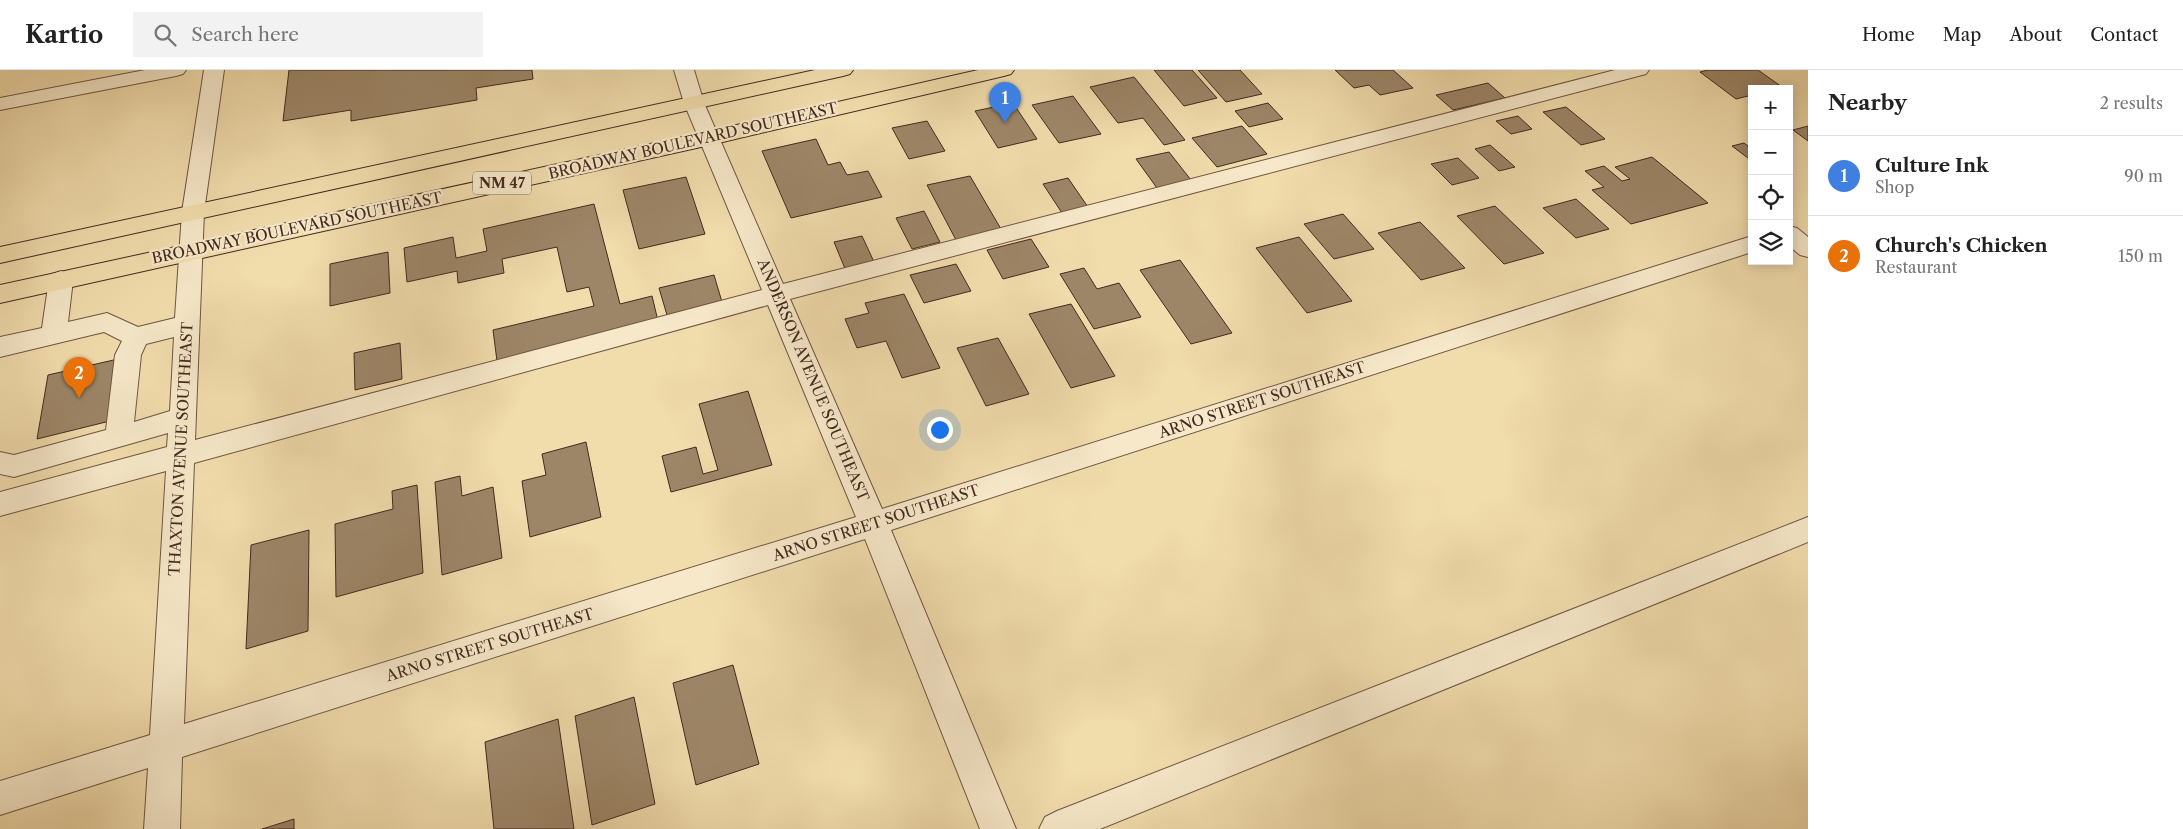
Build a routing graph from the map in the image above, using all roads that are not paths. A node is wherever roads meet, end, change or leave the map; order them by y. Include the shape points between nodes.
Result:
1 (176, 70) edge
2 (214, 70) edge
3 (684, 70) edge
4 (843, 70) edge
5 (1004, 70) edge
6 (1638, 70) edge
7 (694, 103) junction
8 (0, 104) edge
9 (710, 138) junction
10 (193, 212) junction
11 (1808, 226) edge
12 (1793, 232) edge
13 (1793, 236) edge
14 (1748, 245) edge
15 (1808, 249) edge
16 (190, 251) junction
17 (0, 255) edge
18 (61, 280) junction
19 (0, 294) edge
20 (776, 295) junction
21 (188, 324) junction
22 (54, 334) junction
23 (136, 337) junction
24 (0, 347) edge
25 (183, 418) junction
26 (119, 437) junction
27 (182, 454) junction
28 (0, 463) edge
29 (0, 504) edge
30 (874, 524) junction
31 (1808, 529) edge
32 (168, 746) junction
33 (0, 798) edge
34 (162, 829) edge
35 (998, 829) edge
36 (1057, 829) edge

1 - 8 street
2 - 10 street, THAXTON AVENUE SOUTHEAST
3 - 7 street, ANDERSON AVENUE SOUTHEAST
4 - 7 main road, NM 47
5 - 9 main road, BROADWAY BOULEVARD SOUTHEAST / NM 47
6 - 20 street
7 - 9 street, ANDERSON AVENUE SOUTHEAST
7 - 10 main road, NM 47
9 - 16 main road, BROADWAY BOULEVARD SOUTHEAST / NM 47
9 - 20 street, ANDERSON AVENUE SOUTHEAST
10 - 16 street, THAXTON AVENUE SOUTHEAST
10 - 17 main road, NM 47
11 - 12 street
13 - 15 street
14 - 30 street, ARNO STREET SOUTHEAST
16 - 18 main road, BROADWAY BOULEVARD SOUTHEAST / NM 47
16 - 21 street, THAXTON AVENUE SOUTHEAST
18 - 19 main road, BROADWAY BOULEVARD SOUTHEAST / NM 47
18 - 22 street
20 - 27 street
20 - 30 street, ANDERSON AVENUE SOUTHEAST
21 - 23 street
21 - 25 street, THAXTON AVENUE SOUTHEAST
22 - 23 street via 107,322
22 - 24 street
23 - 26 street via 128,355
25 - 26 street
25 - 27 street, THAXTON AVENUE SOUTHEAST
26 - 28 street via 14,466
27 - 29 street
27 - 32 street, THAXTON AVENUE SOUTHEAST
30 - 32 street, ARNO STREET SOUTHEAST
30 - 35 street, ANDERSON AVENUE SOUTHEAST
31 - 36 street
32 - 33 street, ARNO STREET SOUTHEAST
32 - 34 street, THAXTON AVENUE SOUTHEAST

